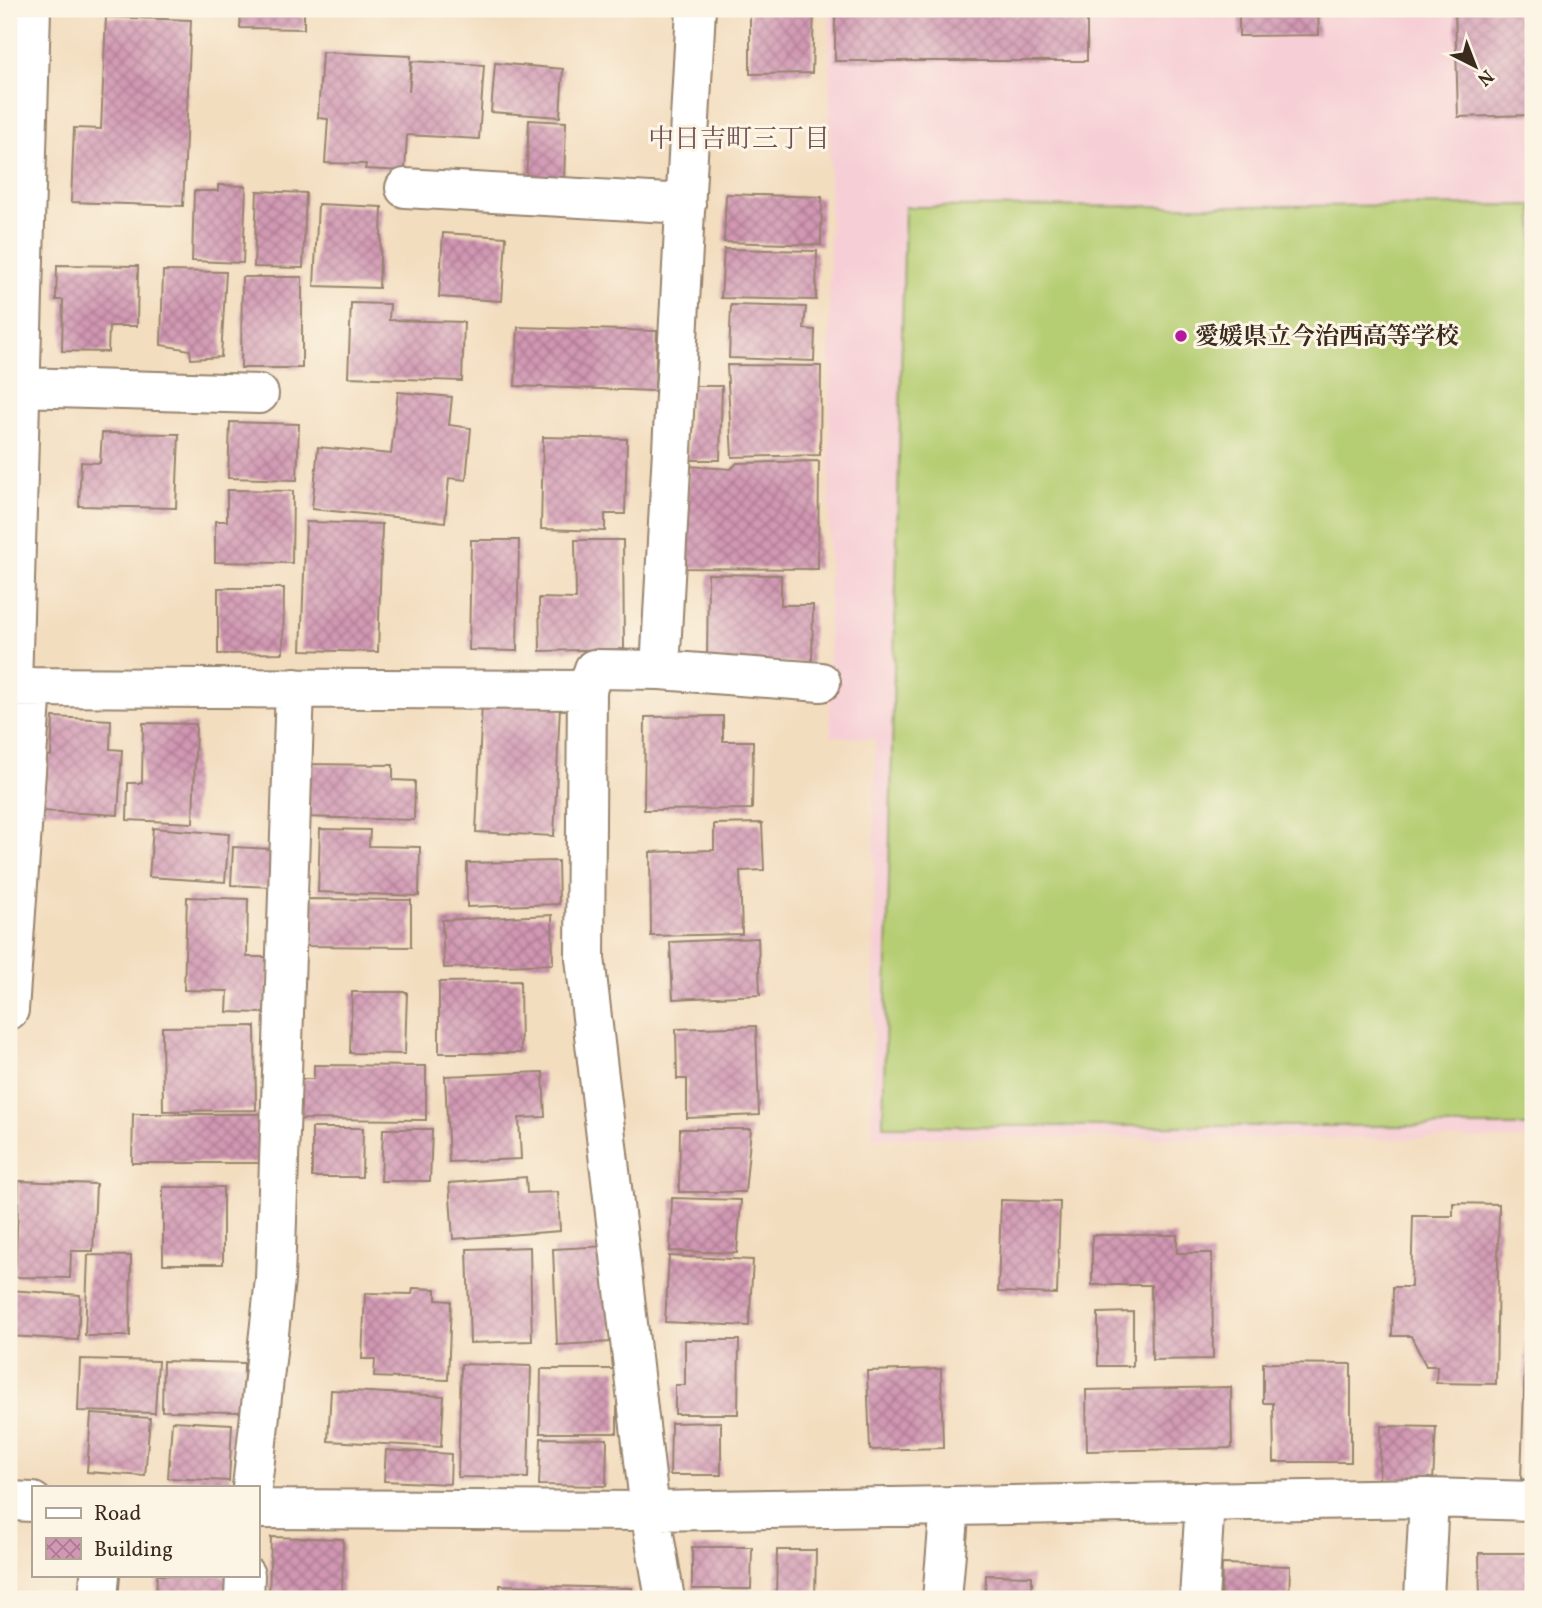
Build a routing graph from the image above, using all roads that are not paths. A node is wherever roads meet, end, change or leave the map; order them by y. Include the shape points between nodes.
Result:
1 (31, 9) edge
2 (696, 9) edge
3 (405, 188) dead end
4 (686, 204) junction
5 (20, 387) junction
6 (259, 394) dead end
7 (660, 670) junction
8 (821, 682) dead end
9 (17, 687) edge
10 (295, 688) junction
11 (587, 690) junction
12 (9, 1010) edge
13 (252, 1486) edge
14 (1429, 1498) junction
15 (1205, 1501) junction
16 (1533, 1501) edge
17 (9, 1502) edge
18 (32, 1502) edge
19 (950, 1506) junction
20 (259, 1509) edge
21 (650, 1511) junction
22 (100, 1576) edge
23 (245, 1576) edge
24 (98, 1599) edge
25 (244, 1599) edge
26 (665, 1599) edge
27 (943, 1599) edge
28 (1199, 1599) edge
29 (1424, 1599) edge

1 - 5 street
2 - 4 street
3 - 4 street
4 - 7 street
5 - 6 street
5 - 9 street
7 - 8 street
7 - 11 street via 594,669
9 - 10 street
9 - 12 street
10 - 11 street
10 - 13 street via 275,1279
11 - 21 street via 585,958
14 - 15 street
14 - 16 street
14 - 29 street
15 - 19 street
15 - 28 street
17 - 18 street
19 - 21 street
19 - 27 street
20 - 21 street
21 - 26 street
22 - 24 street
23 - 25 street

